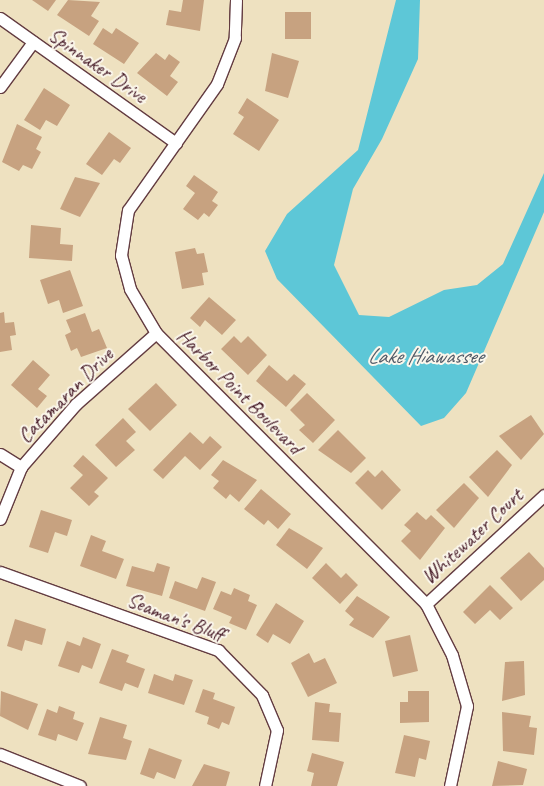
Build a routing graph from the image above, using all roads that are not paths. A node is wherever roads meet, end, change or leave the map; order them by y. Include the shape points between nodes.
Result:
1 (236, 0) edge
2 (0, 18) edge
3 (33, 42) junction
4 (0, 87) edge
5 (176, 143) junction
6 (156, 333) junction
7 (0, 454) edge
8 (21, 467) junction
9 (544, 496) edge
10 (0, 519) edge
11 (0, 572) edge
12 (426, 604) junction
13 (0, 754) edge
14 (80, 786) edge
15 (265, 786) edge
16 (450, 786) edge

1 - 5 street, Harbor Point Boulevard via 235,38 217,84
2 - 3 street, Spinnaker Drive
3 - 4 street
3 - 5 street, Spinnaker Drive
5 - 6 street, Harbor Point Boulevard via 128,210 121,255 130,289
6 - 8 street, Catamaran Drive via 76,404
6 - 12 street, Harbor Point Boulevard
7 - 8 street
8 - 10 street, Catamaran Drive
9 - 12 street, Whitewater Court
11 - 15 street, Seaman's Bluff via 218,650 243,671 262,695 277,730
12 - 16 street, Harbor Point Boulevard via 452,655 467,706
13 - 14 street

